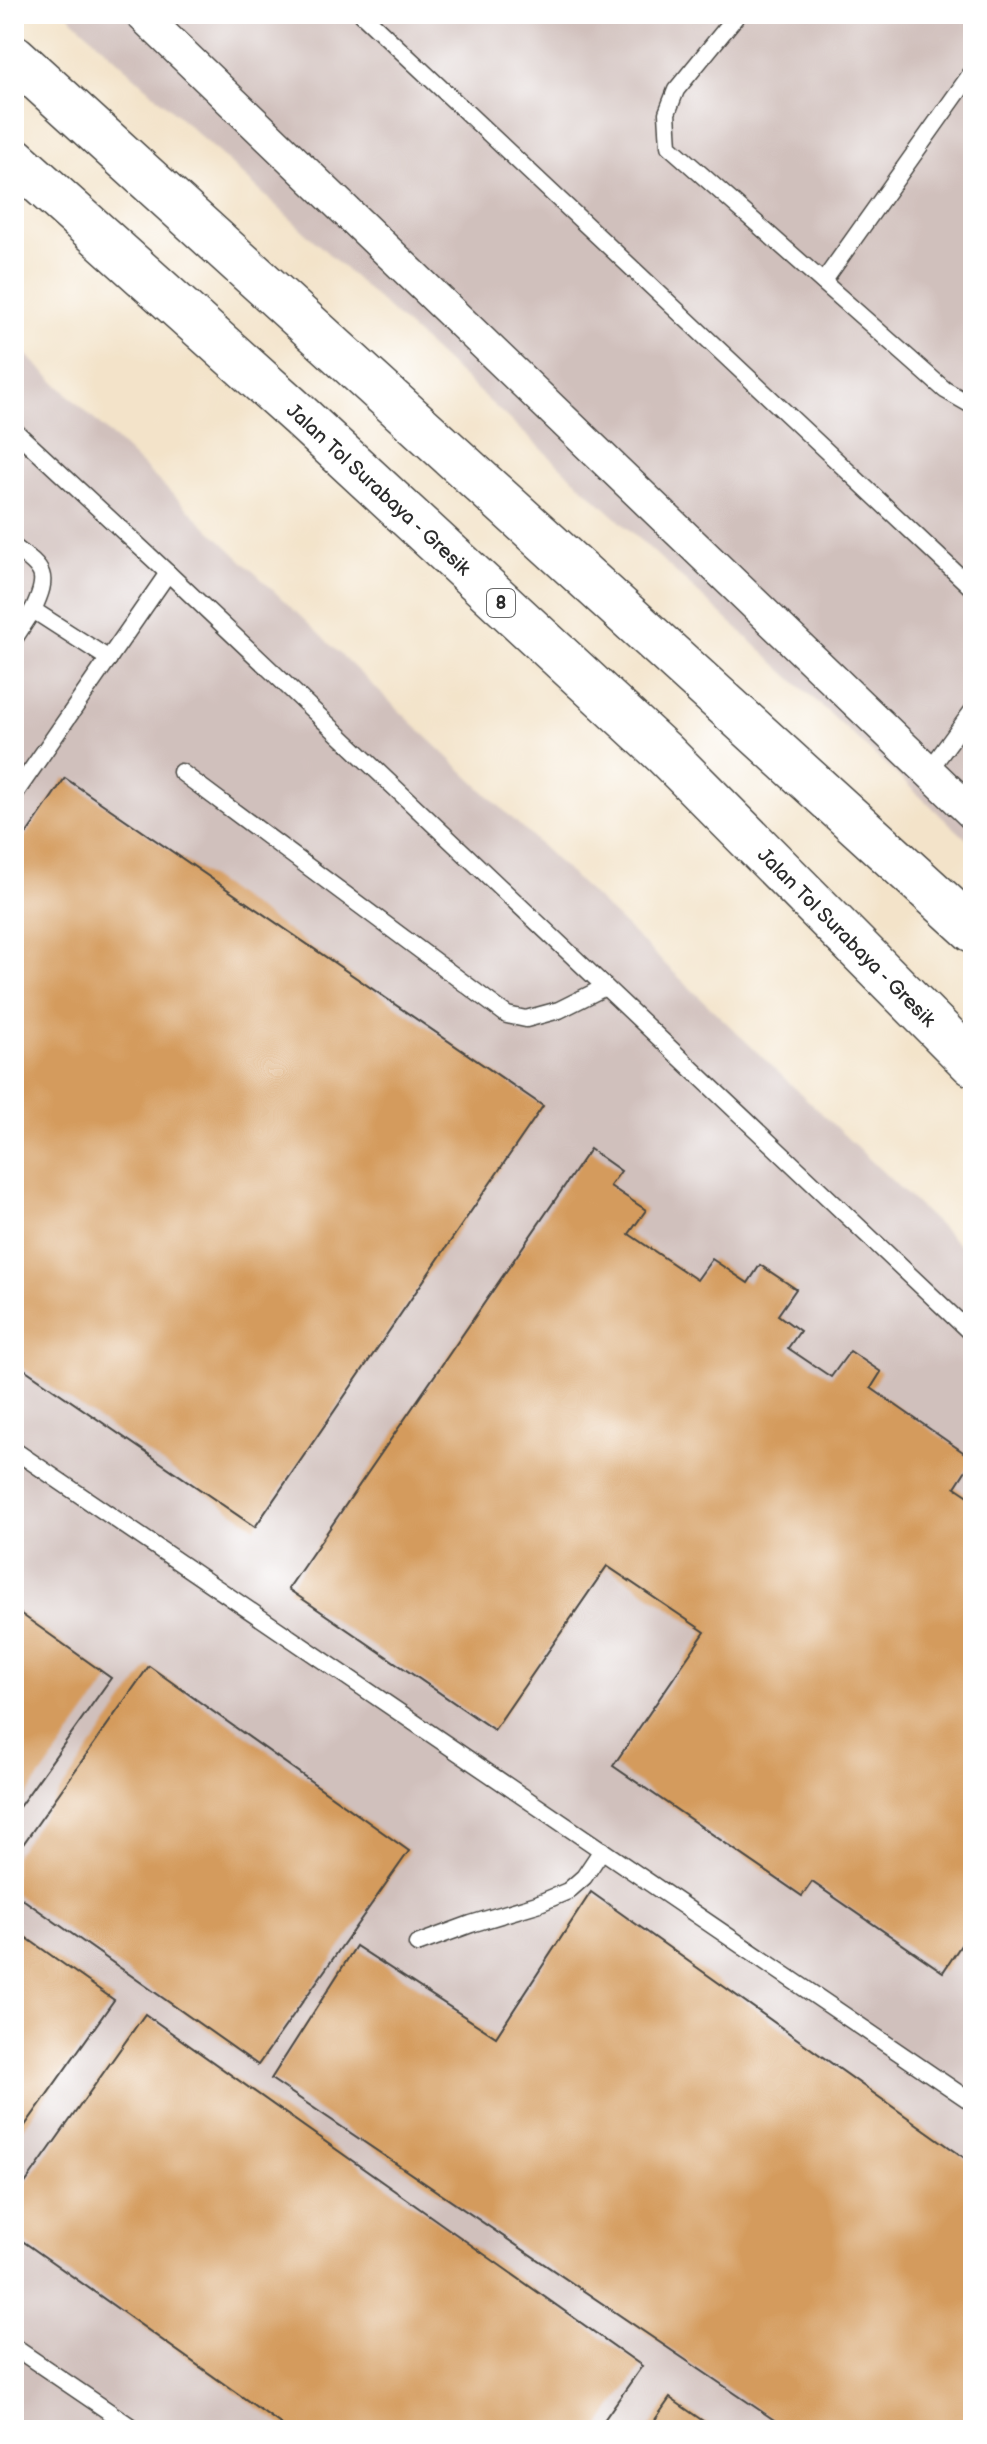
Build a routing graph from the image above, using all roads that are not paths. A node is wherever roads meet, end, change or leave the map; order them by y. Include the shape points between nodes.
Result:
1 (141, 14) edge
2 (362, 14) edge
3 (738, 14) edge
4 (14, 57) edge
5 (973, 71) edge
6 (14, 159) edge
7 (823, 282) junction
8 (973, 406) edge
9 (14, 430) edge
10 (14, 547) edge
11 (168, 573) junction
12 (973, 589) edge
13 (33, 610) junction
14 (14, 639) edge
15 (109, 659) junction
16 (973, 710) edge
17 (181, 772) dead end
18 (928, 772) junction
19 (16, 789) edge
20 (973, 814) edge
21 (973, 930) edge
22 (605, 987) junction
23 (973, 1064) edge
24 (973, 1335) edge
25 (14, 1450) edge
26 (602, 1850) junction
27 (417, 1944) dead end
28 (973, 2103) edge
29 (14, 2347) edge
30 (136, 2430) edge

1 - 18 street
2 - 12 lane
3 - 7 lane via 676,90 667,113 669,146
4 - 21 highway
5 - 7 lane
6 - 23 highway, Jalan Tol Surabaya - Gresik / 8 via 664,753
7 - 8 lane via 945,390
9 - 11 lane
10 - 13 lane via 38,565 43,576
11 - 15 lane
11 - 22 lane
13 - 14 lane
13 - 15 lane
15 - 19 lane
16 - 18 lane
17 - 22 lane via 507,1015 526,1019 559,1010
18 - 20 street
22 - 24 lane
25 - 26 lane
26 - 27 lane via 568,1891
26 - 28 lane
29 - 30 lane

